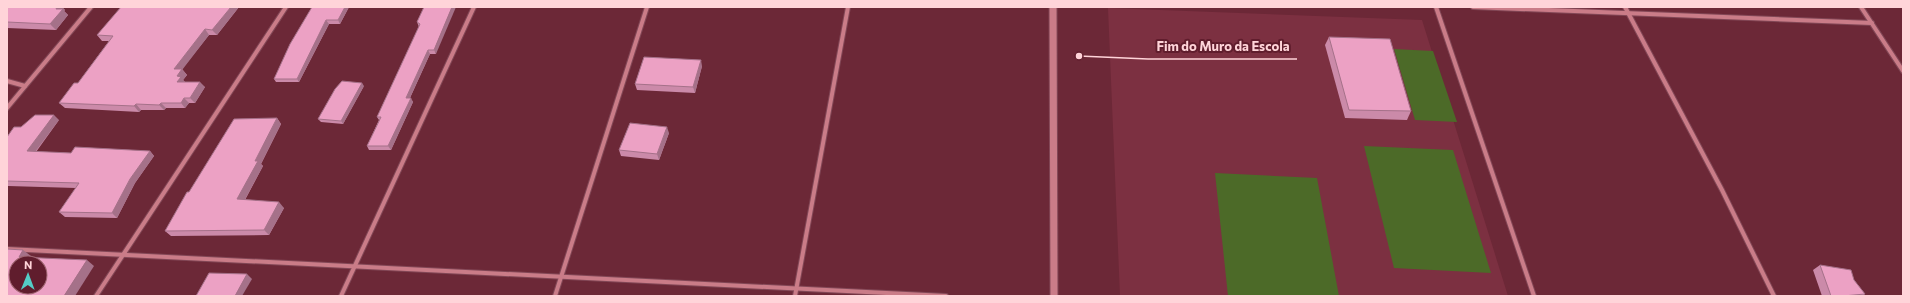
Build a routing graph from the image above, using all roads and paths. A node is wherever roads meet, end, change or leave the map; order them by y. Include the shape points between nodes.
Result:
1 (90, 7) edge
2 (286, 7) edge
3 (474, 7) edge
4 (647, 7) edge
5 (848, 7) edge
6 (1053, 7) edge
7 (1436, 7) edge
8 (1473, 7) edge
9 (1626, 7) edge
10 (1861, 7) edge
11 (1629, 13) junction
12 (1872, 23) junction
13 (1903, 71) edge
14 (7, 81) edge
15 (25, 86) junction
16 (7, 108) edge
17 (7, 249) edge
18 (121, 255) junction
19 (356, 266) junction
20 (561, 277) junction
21 (796, 289) junction
22 (96, 296) edge
23 (342, 296) edge
24 (555, 296) edge
25 (795, 296) edge
26 (946, 296) edge
27 (1054, 296) edge
28 (1534, 296) edge
29 (1774, 296) edge

1 - 15 street
2 - 18 street
3 - 19 street
4 - 20 street
5 - 21 street
6 - 27 street
7 - 28 street
8 - 11 street
9 - 11 street
10 - 12 street
11 - 12 street
11 - 29 street via 1722,190
12 - 13 street
14 - 15 street
15 - 16 street
17 - 18 street
18 - 19 street
18 - 22 street
19 - 20 street
19 - 23 street
20 - 21 street
20 - 24 street
21 - 25 street
21 - 26 street

